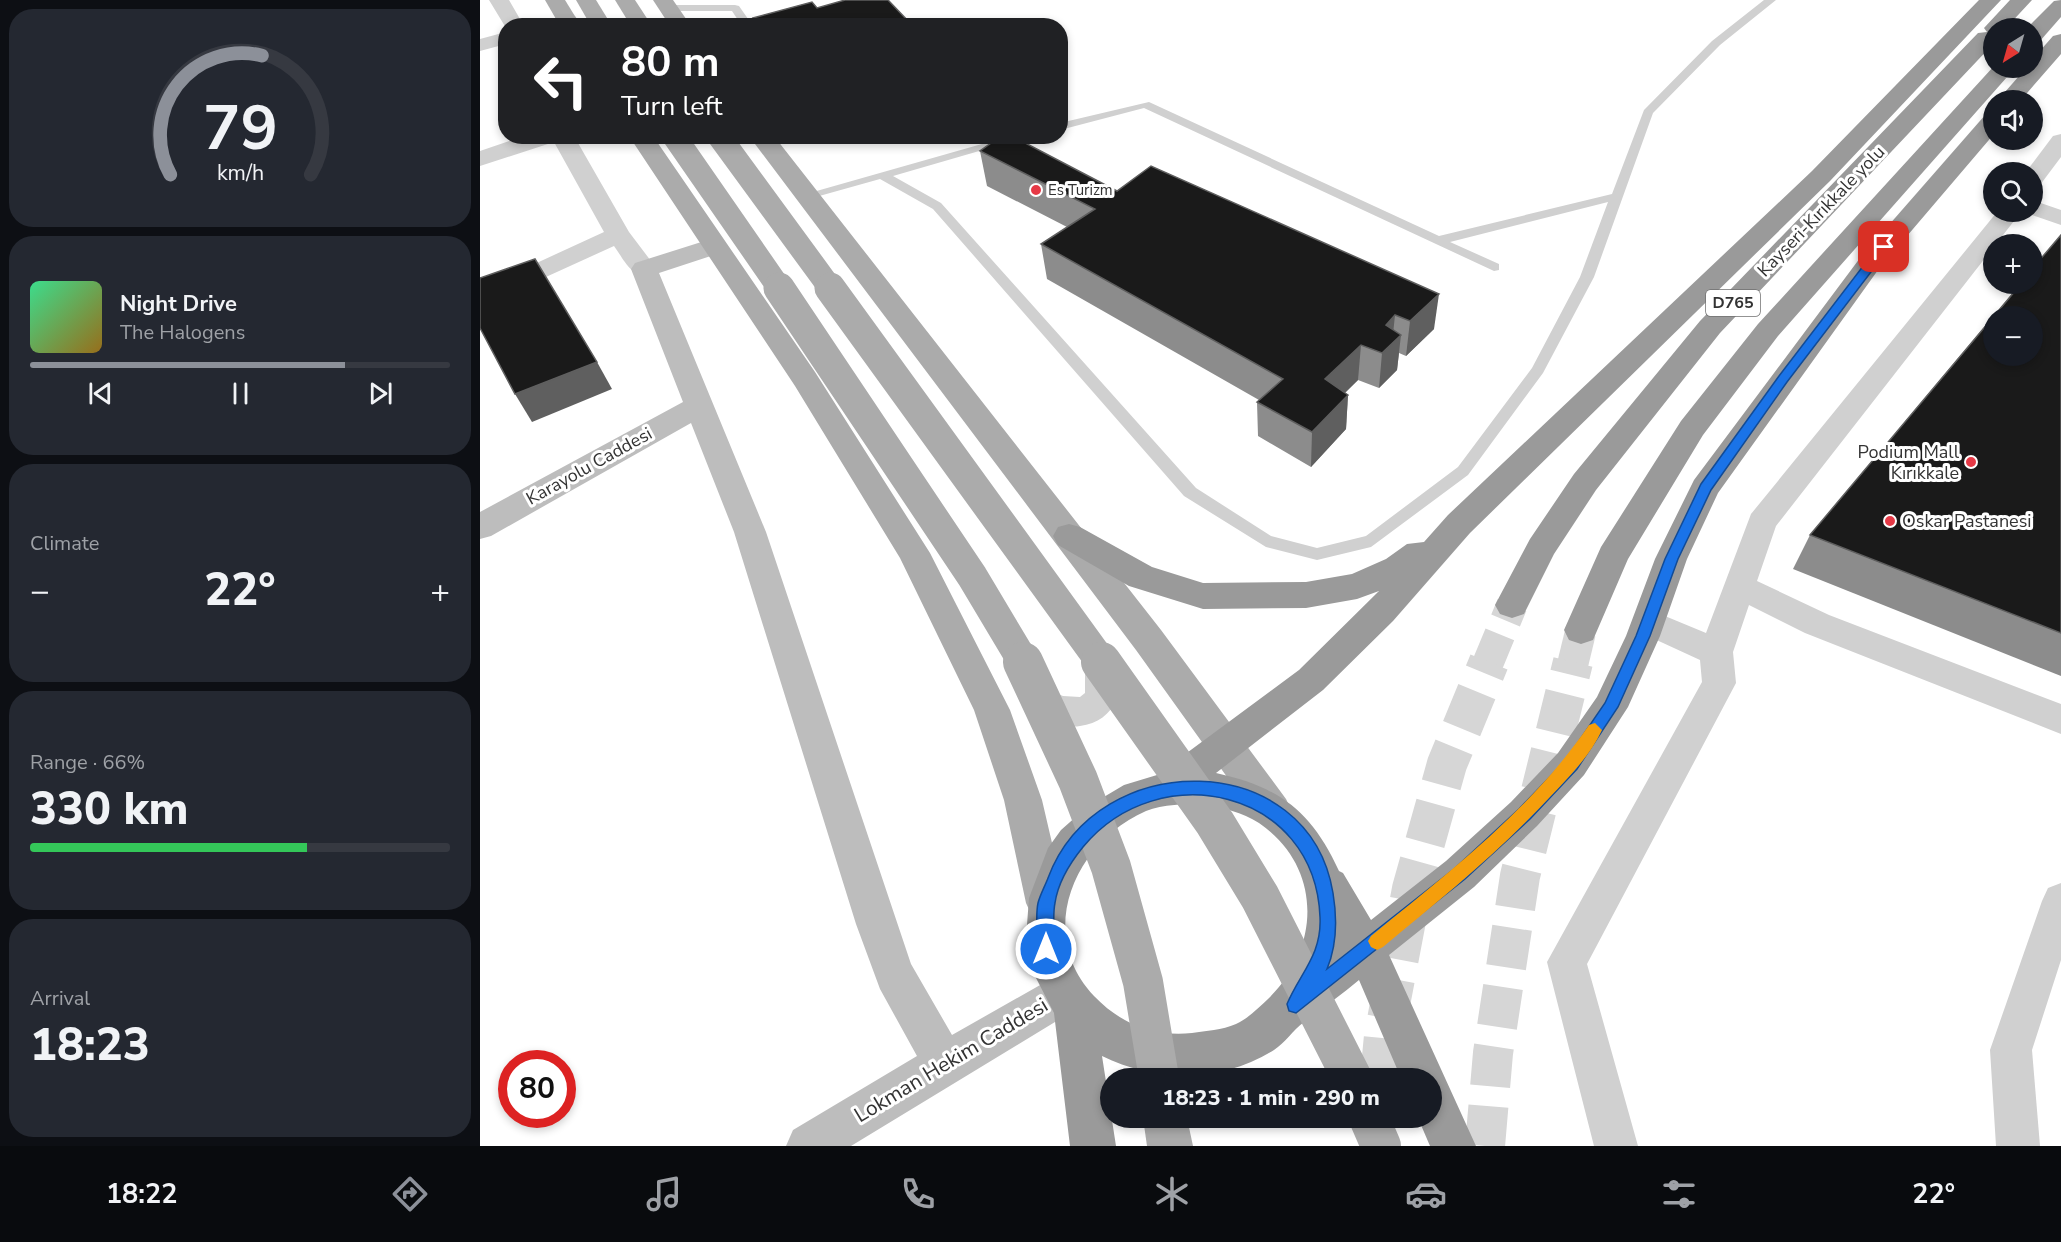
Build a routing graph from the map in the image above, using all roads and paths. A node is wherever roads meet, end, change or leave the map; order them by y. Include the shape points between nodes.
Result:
1 (499, 0) edge
2 (555, 0) edge
3 (586, 0) edge
4 (625, 0) edge
5 (1771, 0) edge
6 (1991, 0) edge
7 (2022, 0) edge
8 (665, 4) edge
9 (2061, 5) edge
10 (509, 18) edge
11 (561, 18) edge
12 (597, 18) edge
13 (637, 18) edge
14 (675, 18) edge
15 (742, 18) edge
16 (2005, 18) edge
17 (2043, 24) edge
18 (498, 40) edge
19 (1983, 41) edge
20 (2061, 41) edge
21 (480, 45) edge
22 (1995, 78) edge
23 (2018, 90) edge
24 (1068, 125) edge
25 (1983, 132) edge
26 (2061, 141) edge
27 (524, 144) edge
28 (567, 144) edge
29 (646, 144) edge
30 (680, 144) edge
31 (725, 144) edge
32 (767, 144) edge
33 (996, 144) edge
34 (480, 159) edge
35 (2043, 165) edge
36 (882, 175) junction
37 (805, 196) junction
38 (1617, 196) junction
39 (2043, 211) edge
40 (2061, 218) edge
41 (2001, 222) edge
42 (618, 235) junction
43 (1437, 241) junction
44 (714, 246) junction
45 (1494, 267) dead end
46 (644, 269) junction
47 (480, 299) edge
48 (699, 406) junction
49 (1459, 524) junction
50 (480, 527) edge
51 (1069, 536) junction
52 (1741, 587) junction
53 (1512, 605) tunnel mouth
54 (1648, 622) junction
55 (1581, 630) tunnel mouth
56 (1716, 652) junction
57 (1102, 665) junction
58 (1042, 702) junction
59 (2061, 719) edge
60 (1226, 745) junction
61 (1167, 789) junction
62 (1273, 812) junction
63 (1322, 874) junction
64 (2061, 901) edge
65 (1046, 903) junction
66 (1366, 950) junction
67 (1069, 1000) junction
68 (1296, 1004) junction
69 (944, 1063) junction
70 (1157, 1068) edge
71 (1347, 1068) edge
72 (1419, 1068) edge
73 (1442, 1122) edge
74 (1167, 1128) edge
75 (1373, 1128) edge
76 (809, 1146) edge
77 (1093, 1146) edge
78 (1170, 1146) edge
79 (1381, 1146) edge
80 (1453, 1146) edge
81 (1616, 1146) edge
82 (2018, 1146) edge

1 - 10 street
2 - 11 main road
3 - 12 main road
4 - 13 main road
5 - 38 lane via 1716,43 1648,112
6 - 49 highway via 1821,176
7 - 16 highway, Kayseri-Kırıkkale yolu / D765
8 - 14 main road
8 - 15 lane via 735,8
9 - 17 highway
18 - 21 street
19 - 53 highway, Kayseri-Kırıkkale yolu / D765 via 1710,327 1584,482 1541,548
20 - 23 highway
22 - 55 highway, Kayseri-Kırıkkale yolu / D765 via 1768,330 1692,428 1613,556
24 - 43 lane via 1145,104
25 - 54 highway via 1869,264 1705,488 1671,559
26 - 35 street
27 - 34 street
28 - 42 street
29 - 44 main road
30 - 58 main road, bridge via 972,576
31 - 57 main road, bridge
32 - 37 main road
33 - 36 lane
36 - 37 lane
36 - 38 lane via 937,206 1190,492 1266,540 1317,554 1371,541 1463,471 1538,370 1587,277
37 - 51 main road
38 - 43 lane
39 - 40 street
41 - 52 street via 1762,522
42 - 46 street
42 - 47 street
43 - 45 lane
44 - 46 street
44 - 65 main road via 805,379 914,553 992,710 1023,800
46 - 48 street
48 - 50 street, Karayolu Caddesi
48 - 69 street via 750,532 895,975
49 - 51 highway via 1398,568 1357,586 1306,595 1252,597 1203,596 1141,577
49 - 60 highway via 1381,611 1311,680
51 - 60 main road
52 - 56 street
52 - 59 street via 1817,624
54 - 56 street
54 - 66 highway via 1610,707 1571,764 1460,874
56 - 81 street via 1719,683 1567,962
57 - 58 street via 1104,692 1087,711 1065,713
57 - 71 main road, bridge via 1221,832 1260,897
58 - 70 main road, bridge via 1078,780 1111,867 1143,982
60 - 61 highway
60 - 62 main road
61 - 62 highway via 1222,790 1240,794
61 - 65 highway via 1130,800 1092,825 1062,860
62 - 63 highway via 1300,836
63 - 66 highway
63 - 68 highway via 1329,918 1321,963
64 - 82 street via 2011,1050
65 - 67 highway via 1046,949
66 - 68 highway
66 - 72 highway
67 - 68 highway via 1090,1024 1127,1047 1170,1056 1215,1053 1257,1037
67 - 69 street, Lokman Hekim Caddesi
67 - 77 highway
69 - 76 street, Lokman Hekim Caddesi
73 - 80 highway
74 - 78 main road
75 - 79 main road, bridge

